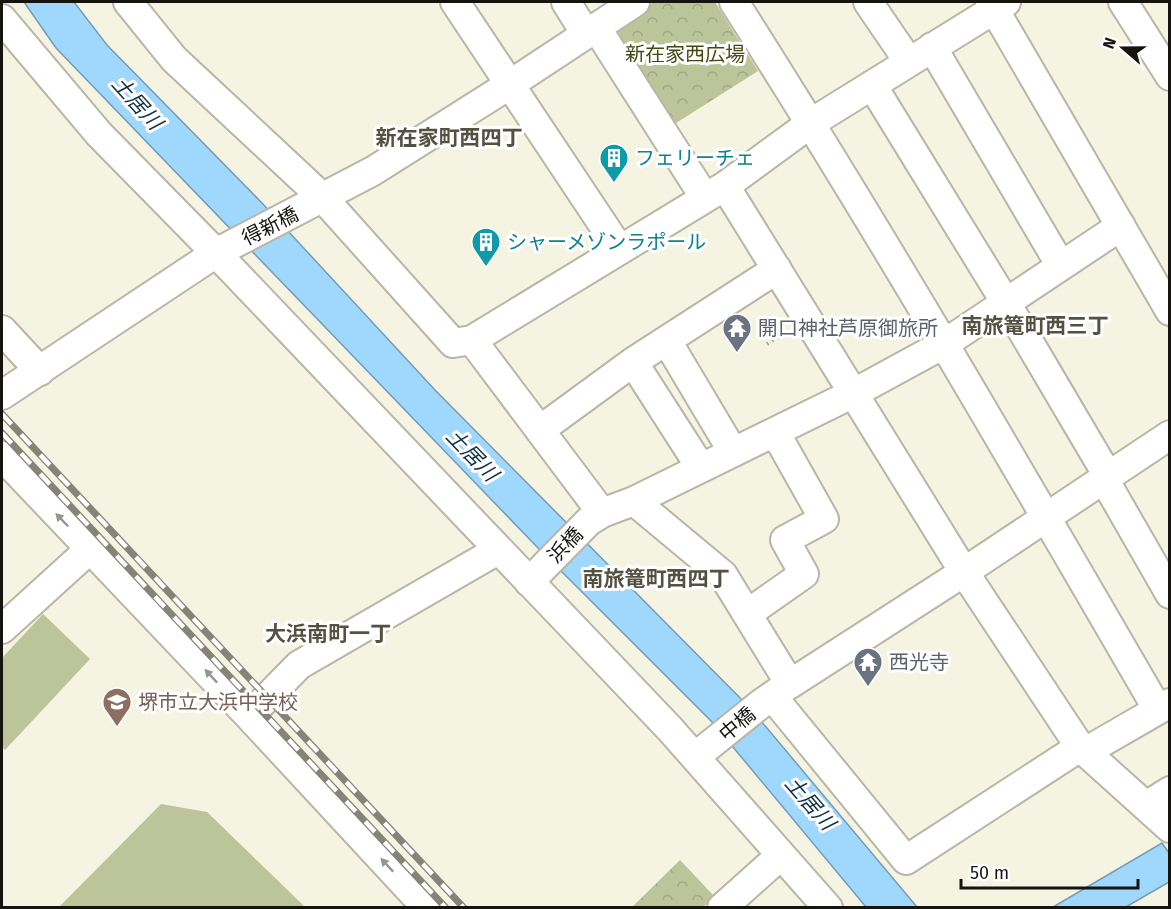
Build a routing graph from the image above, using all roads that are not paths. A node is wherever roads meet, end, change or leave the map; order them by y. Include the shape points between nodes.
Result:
1 (455, 2) edge
2 (566, 2) edge
3 (635, 2) edge
4 (734, 2) edge
5 (868, 2) edge
6 (1123, 2) edge
7 (997, 4) edge
8 (142, 6) edge
9 (2, 19) edge
10 (591, 31) junction
11 (932, 47) junction
12 (909, 62) junction
13 (1170, 76) edge
14 (509, 85) junction
15 (872, 85) junction
16 (811, 123) junction
17 (715, 192) junction
18 (323, 198) junction
19 (1121, 226) junction
20 (620, 250) junction
21 (216, 253) junction
22 (1061, 266) junction
23 (777, 269) junction
24 (1006, 303) junction
25 (1170, 311) edge
26 (2, 330) edge
27 (472, 340) junction
28 (667, 341) junction
29 (944, 344) junction
30 (633, 362) junction
31 (40, 371) junction
32 (854, 393) junction
33 (2, 395) edge
34 (540, 430) junction
35 (775, 432) junction
36 (1167, 443) edge
37 (733, 452) junction
38 (2, 456) edge
39 (701, 468) junction
40 (1106, 477) junction
41 (634, 501) junction
42 (595, 517) junction
43 (1046, 517) junction
44 (90, 549) junction
45 (498, 550) junction
46 (964, 572) junction
47 (535, 576) junction
48 (1170, 594) edge
49 (747, 614) junction
50 (2, 629) edge
51 (774, 695) junction
52 (1164, 706) edge
53 (249, 716) junction
54 (1083, 749) junction
55 (704, 751) junction
56 (1158, 799) edge
57 (1170, 828) edge
58 (782, 855) junction
59 (823, 906) edge
60 (427, 908) edge
61 (722, 908) edge

1 - 14 street
2 - 10 street
3 - 10 street, 得新橋
4 - 16 street
5 - 12 street
6 - 13 street
7 - 11 street
7 - 19 street
8 - 18 street via 174,59
9 - 21 street via 99,134
10 - 14 street, 得新橋
10 - 17 street
11 - 12 street
11 - 22 street
12 - 15 street
14 - 18 street, 得新橋
14 - 20 street
15 - 16 street
15 - 24 street
16 - 17 street
16 - 29 street
17 - 20 street
17 - 23 street
18 - 21 street, 得新橋
18 - 27 street via 453,344
19 - 22 street
19 - 25 street
20 - 27 street
21 - 31 street, 得新橋
21 - 45 street
22 - 24 street
23 - 28 street
23 - 32 street
24 - 29 street
24 - 40 street
26 - 31 street
27 - 34 street
28 - 30 street
28 - 37 street
29 - 32 street
29 - 43 street
30 - 34 street
30 - 39 street
31 - 33 street, 得新橋
32 - 35 street
32 - 46 street
34 - 42 street
35 - 37 street
35 - 49 street via 824,519 785,540 804,574
36 - 40 street, 中橋
37 - 39 street
44 -> 38 street
39 - 41 street
40 - 43 street, 中橋
40 - 48 street
41 - 42 street
41 - 49 street via 723,575
42 - 47 street, 浜橋
43 - 46 street, 中橋
43 - 52 street
44 - 50 street
53 -> 44 street
45 - 47 street
45 - 53 street via 299,665
46 - 51 street, 中橋
46 - 54 street
47 - 55 street
49 - 51 street
51 - 54 street via 906,860
51 - 55 street, 中橋
52 - 54 street
60 -> 53 street
54 - 56 street
55 - 58 street
56 - 57 street
58 - 59 street
58 - 61 street

